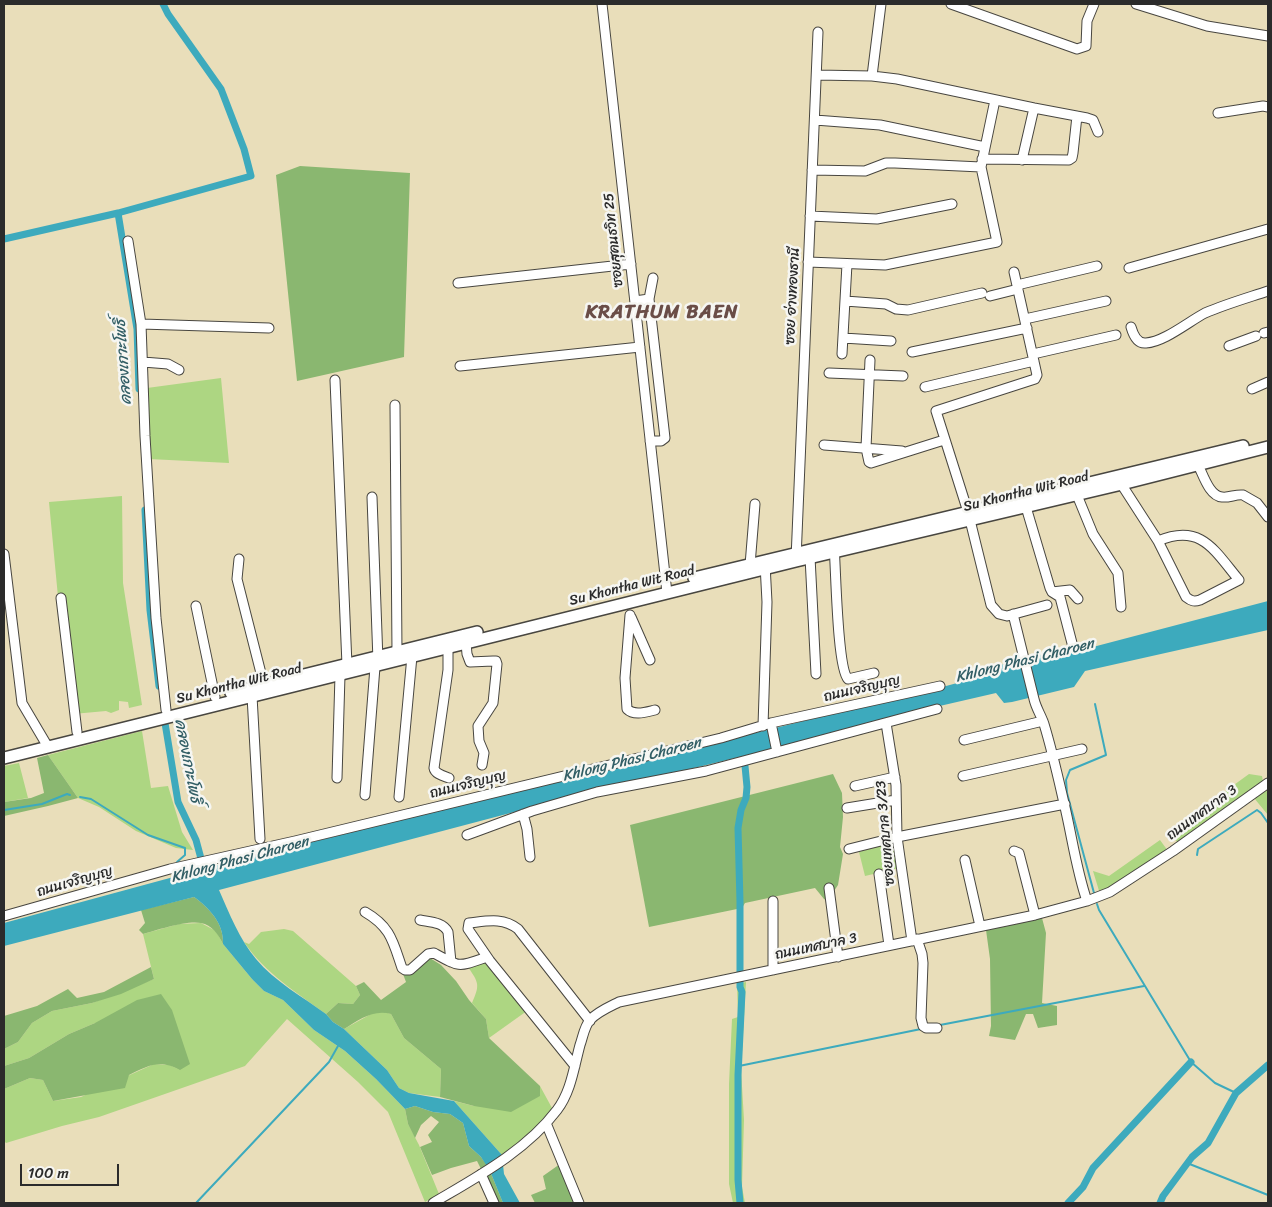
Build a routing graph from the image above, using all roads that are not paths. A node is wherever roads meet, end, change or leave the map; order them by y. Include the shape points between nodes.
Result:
1 (602, 4) edge
2 (880, 4) edge
3 (951, 4) edge
4 (1094, 4) edge
5 (1136, 4) edge
6 (818, 32) dead end
7 (1268, 36) edge
8 (817, 75) junction
9 (872, 76) junction
10 (995, 100) junction
11 (1268, 107) edge
12 (1034, 108) junction
13 (1218, 113) dead end
14 (1077, 116) junction
15 (815, 120) junction
16 (1098, 132) dead end
17 (985, 146) junction
18 (1022, 160) junction
19 (982, 163) junction
20 (812, 170) junction
21 (952, 204) dead end
22 (810, 216) junction
23 (1268, 229) edge
24 (128, 241) dead end
25 (808, 262) junction
26 (631, 264) junction
27 (847, 264) junction
28 (1097, 266) dead end
29 (1129, 268) dead end
30 (1014, 272) dead end
31 (652, 278) dead end
32 (458, 283) dead end
33 (1018, 287) junction
34 (1268, 291) edge
35 (649, 298) junction
36 (845, 300) junction
37 (1106, 300) dead end
38 (635, 301) junction
39 (142, 324) junction
40 (1026, 324) junction
41 (1131, 327) dead end
42 (269, 328) dead end
43 (1263, 334) edge
44 (1116, 335) dead end
45 (843, 338) junction
46 (891, 341) dead end
47 (1229, 346) dead end
48 (640, 347) junction
49 (912, 352) dead end
50 (842, 354) dead end
51 (1033, 358) junction
52 (870, 360) dead end
53 (143, 362) junction
54 (460, 366) dead end
55 (179, 370) dead end
56 (829, 373) dead end
57 (869, 374) junction
58 (903, 376) dead end
59 (335, 380) dead end
60 (1268, 382) edge
61 (925, 387) dead end
62 (1252, 389) dead end
63 (394, 405) dead end
64 (650, 440) junction
65 (944, 440) junction
66 (1268, 442) edge
67 (824, 445) dead end
68 (866, 448) junction
69 (907, 451) junction
70 (1198, 465) junction
71 (1156, 471) junction
72 (1119, 480) junction
73 (1078, 494) junction
74 (372, 497) dead end
75 (755, 504) dead end
76 (1026, 507) junction
77 (969, 517) junction
78 (1268, 517) edge
79 (1158, 541) junction
80 (834, 548) junction
81 (4, 554) edge
82 (796, 557) junction
83 (810, 557) junction
84 (239, 559) dead end
85 (750, 565) junction
86 (765, 565) junction
87 (667, 589) junction
88 (1052, 592) junction
89 (61, 598) dead end
90 (1078, 599) dead end
91 (628, 603) junction
92 (1047, 605) dead end
93 (196, 606) dead end
94 (1121, 607) dead end
95 (1013, 614) junction
96 (630, 615) junction
97 (466, 643) junction
98 (448, 647) junction
99 (1073, 647) dead end
100 (397, 652) junction
101 (412, 656) junction
102 (650, 660) dead end
103 (377, 663) junction
104 (347, 665) junction
105 (874, 673) dead end
106 (816, 674) dead end
107 (340, 675) junction
108 (264, 685) junction
109 (940, 686) dead end
110 (252, 696) junction
111 (215, 698) junction
112 (937, 708) dead end
113 (166, 710) junction
114 (655, 710) dead end
115 (1043, 721) junction
116 (886, 723) junction
117 (769, 726) junction
118 (77, 732) junction
119 (964, 740) dead end
120 (46, 744) junction
121 (1082, 749) dead end
122 (4, 750) edge
123 (776, 751) junction
124 (1052, 755) junction
125 (4, 758) edge
126 (482, 765) dead end
127 (963, 776) dead end
128 (895, 777) junction
129 (337, 778) dead end
130 (450, 778) dead end
131 (1268, 783) edge
132 (855, 786) dead end
133 (365, 795) dead end
134 (399, 797) dead end
135 (896, 800) junction
136 (1065, 804) junction
137 (847, 808) dead end
138 (523, 814) junction
139 (467, 835) dead end
140 (897, 837) junction
141 (260, 840) dead end
142 (849, 849) dead end
143 (1014, 851) dead end
144 (530, 857) dead end
145 (965, 860) dead end
146 (879, 874) dead end
147 (829, 888) dead end
148 (773, 901) dead end
149 (1087, 901) junction
150 (365, 912) dead end
151 (1035, 914) junction
152 (4, 916) edge
153 (420, 920) dead end
154 (980, 926) junction
155 (915, 940) junction
156 (889, 946) junction
157 (487, 957) junction
158 (838, 957) junction
159 (451, 962) junction
160 (773, 970) junction
161 (590, 1020) junction
162 (937, 1028) dead end
163 (575, 1066) junction
164 (546, 1124) junction
165 (484, 1172) junction
166 (433, 1203) edge
167 (494, 1203) edge
168 (579, 1203) edge

1 - 26 street, ซอยสุคนธวิท 25
2 - 9 street
3 - 4 street via 1077,49 1086,46 1087,22
5 - 7 street via 1207,26
6 - 8 street, ซอย อ่างทองธานี
8 - 9 street
8 - 15 street, ซอย อ่างทองธานี
9 - 10 street
10 - 12 street
10 - 17 street
11 - 13 street
12 - 14 street
12 - 18 street
14 - 16 street via 1093,120
14 - 18 street via 1072,158
15 - 17 street via 880,125
15 - 20 street, ซอย อ่างทองธานี
17 - 19 street
18 - 19 street
19 - 20 street via 886,163 865,171
19 - 27 street via 997,242 894,264
20 - 22 street, ซอย อ่างทองธานี
21 - 22 street via 878,219
22 - 25 street, ซอย อ่างทองธานี
23 - 29 street
24 - 39 street
25 - 27 street
25 - 82 street, ซอย อ่างทองธานี
26 - 32 street
26 - 38 street, ซอยสุคนธวิท 25
27 - 36 street
28 - 33 street
30 - 33 street
31 - 35 street
33 - 36 street via 908,310
33 - 40 street
34 - 41 street via 1235,301 1147,343 1137,340
35 - 38 street
35 - 64 street via 665,438
36 - 45 street
37 - 40 street
38 - 48 street, ซอยสุคนธวิท 25
39 - 42 street
39 - 53 street
40 - 49 street
40 - 51 street
43 - 47 street
44 - 51 street
45 - 46 street
45 - 50 street
48 - 54 street
48 - 64 street, ซอยสุคนธวิท 25
51 - 61 street
51 - 65 street via 1038,375 1035,379 936,412
52 - 57 street
53 - 55 street via 168,364
53 - 113 street via 156,618
56 - 57 street
57 - 58 street
57 - 68 street
59 - 104 street
60 - 62 street
63 - 100 street
64 - 87 street, ซอยสุคนธวิท 25
65 - 69 street
65 - 77 street
66 - 70 main road, Su Khontha Wit Road
66 - 71 main road, Su Khontha Wit Road
67 - 68 street
68 - 69 street
68 - 69 street via 870,463
70 - 71 main road, Su Khontha Wit Road
70 - 78 street via 1217,496 1243,495 1256,503
71 - 72 main road, Su Khontha Wit Road
72 - 73 main road, Su Khontha Wit Road
72 - 77 main road, Su Khontha Wit Road
72 - 79 street
73 - 76 main road, Su Khontha Wit Road
73 - 94 street via 1093,534 1118,573
74 - 103 street
75 - 85 street
76 - 77 main road, Su Khontha Wit Road
76 - 88 street
77 - 80 main road, Su Khontha Wit Road
77 - 95 street via 991,605 1002,615
79 - 79 street via 1186,596 1194,602 1239,580 1201,539 1185,535
80 - 82 main road, Su Khontha Wit Road
80 - 83 main road, Su Khontha Wit Road
80 - 105 street via 845,676 848,679
81 - 120 street via 22,702
82 - 83 main road, Su Khontha Wit Road
82 - 86 main road, Su Khontha Wit Road
83 - 106 street
84 - 108 street via 237,579
85 - 86 main road, Su Khontha Wit Road
85 - 87 main road, Su Khontha Wit Road
86 - 87 main road, Su Khontha Wit Road
86 - 117 street
87 - 91 main road, Su Khontha Wit Road
87 - 100 main road, Su Khontha Wit Road
88 - 90 street via 1070,590
88 - 99 street via 1060,598
89 - 118 street
91 - 96 street
91 - 97 main road, Su Khontha Wit Road
92 - 95 street
93 - 111 street
95 - 115 street via 1036,710
96 - 102 street
96 - 114 street via 625,678 627,709 635,713
97 - 98 main road, Su Khontha Wit Road
97 - 126 street via 470,662 493,661 498,664 493,703 478,726 484,753
98 - 101 main road, Su Khontha Wit Road
98 - 130 street via 434,768 438,774
100 - 103 main road, Su Khontha Wit Road
101 - 103 main road, Su Khontha Wit Road
101 - 134 street
103 - 104 main road, Su Khontha Wit Road
103 - 107 main road, Su Khontha Wit Road
103 - 133 street
104 - 108 main road, Su Khontha Wit Road
107 - 110 main road, Su Khontha Wit Road
107 - 129 street
108 - 111 main road, Su Khontha Wit Road
109 - 117 street, ถนนเจริญบุญ
110 - 120 main road, Su Khontha Wit Road
110 - 141 street
111 - 113 main road, Su Khontha Wit Road
112 - 116 street
113 - 118 main road, Su Khontha Wit Road
115 - 119 street
115 - 124 street
116 - 123 street
116 - 128 street, ซอยเทศบาล 3/23
117 - 123 street
117 - 152 street, ถนนเจริญบุญ via 170,870
118 - 120 main road, Su Khontha Wit Road
120 - 122 main road, Su Khontha Wit Road
120 - 125 main road, Su Khontha Wit Road
121 - 124 street
123 - 138 street via 687,776 597,792
124 - 127 street
124 - 136 street
128 - 132 street
128 - 135 street, ซอยเทศบาล 3/23
131 - 149 street, ถนนเทศบาล 3 via 1173,851 1110,892
135 - 137 street
135 - 140 street, ซอยเทศบาล 3/23
136 - 140 street
136 - 149 street via 1080,882
138 - 139 street
138 - 144 street
140 - 142 street
140 - 155 street, ซอยเทศบาล 3/23
143 - 151 street via 1019,853
145 - 154 street
146 - 156 street
147 - 158 street
148 - 160 street
149 - 151 street, ถนนเทศบาล 3
150 - 159 street via 385,927 405,970 410,970 431,953
151 - 154 street, ถนนเทศบาล 3
153 - 159 street via 446,928
154 - 155 street, ถนนเทศบาล 3
155 - 156 street, ถนนเทศบาล 3
155 - 162 street, ซอยเทศบาล 3/23 via 922,954 923,1026
156 - 158 street, ถนนเทศบาล 3
157 - 159 street via 461,965
157 - 161 street via 468,929 469,923 500,920 513,924
157 - 163 street
158 - 160 street, ถนนเทศบาล 3
160 - 161 street, ถนนเทศบาล 3 via 619,1002
161 - 163 street
163 - 164 street via 564,1099
164 - 165 street via 523,1145
164 - 168 street
165 - 166 street
165 - 167 street

